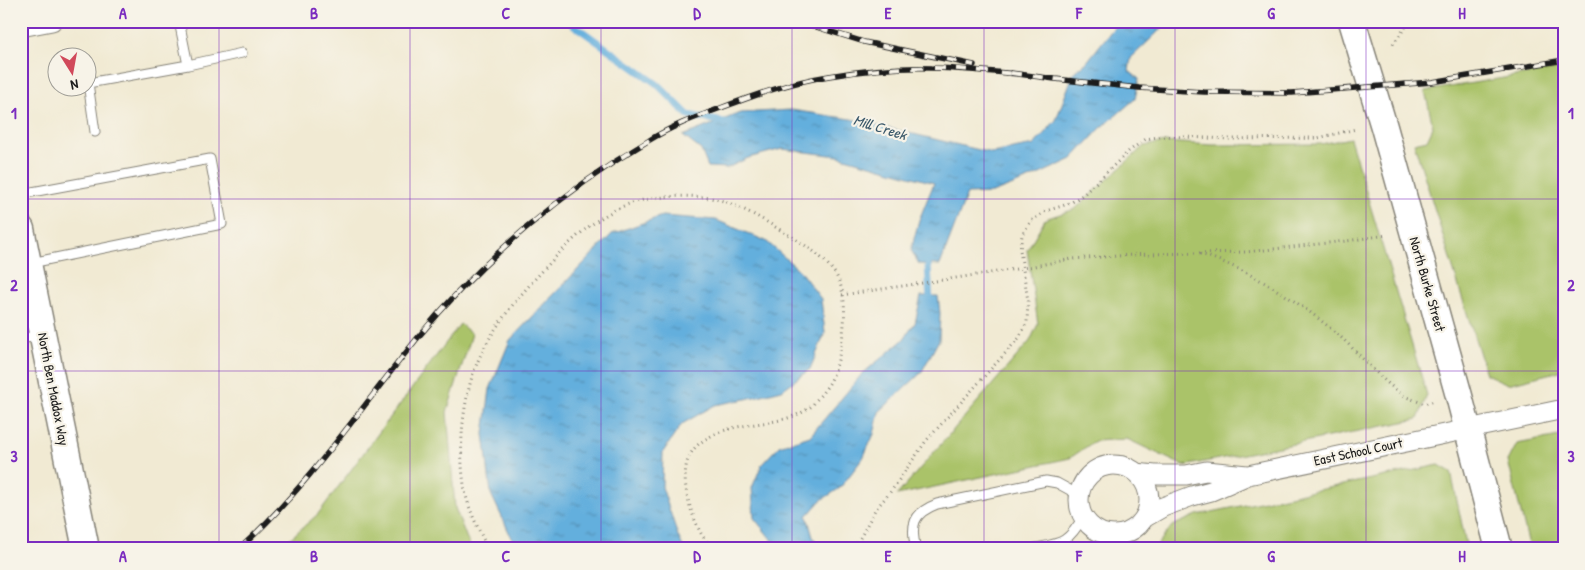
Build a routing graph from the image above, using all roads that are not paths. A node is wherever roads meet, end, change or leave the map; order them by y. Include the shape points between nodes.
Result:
1 (52, 21) edge
2 (179, 21) edge
3 (1352, 21) edge
4 (21, 28) edge
5 (242, 53) dead end
6 (188, 65) junction
7 (95, 132) dead end
8 (21, 194) edge
9 (21, 229) edge
10 (28, 264) junction
11 (32, 337) edge
12 (1564, 409) edge
13 (1468, 428) junction
14 (1136, 473) junction
15 (1248, 475) junction
16 (1079, 495) junction
17 (1083, 518) junction
18 (1144, 518) junction
19 (1121, 542) edge
20 (86, 549) edge
21 (916, 549) edge
22 (1031, 549) edge
23 (1499, 549) edge

1 - 4 street
2 - 6 lane
3 - 13 street, North Burke Street
5 - 6 lane
6 - 7 lane via 88,83
8 - 10 lane via 210,159 222,224
9 - 10 street, North Ben Maddox Way
10 - 11 street, North Ben Maddox Way
11 - 20 street, North Ben Maddox Way
12 - 13 street, East School Court
13 - 15 street, East School Court
13 - 23 street, North Burke Street
14 - 15 street, East School Court via 1186,475 1206,470
14 - 16 street, East School Court via 1126,467 1106,466 1087,476
14 - 18 street via 1143,480 1149,498
15 - 18 street, East School Court
16 - 17 street
16 - 21 lane via 1046,481 937,504 915,520 913,535
17 - 19 street, East School Court via 1098,532
17 - 22 lane via 1070,537 1062,542
18 - 19 street, East School Court

